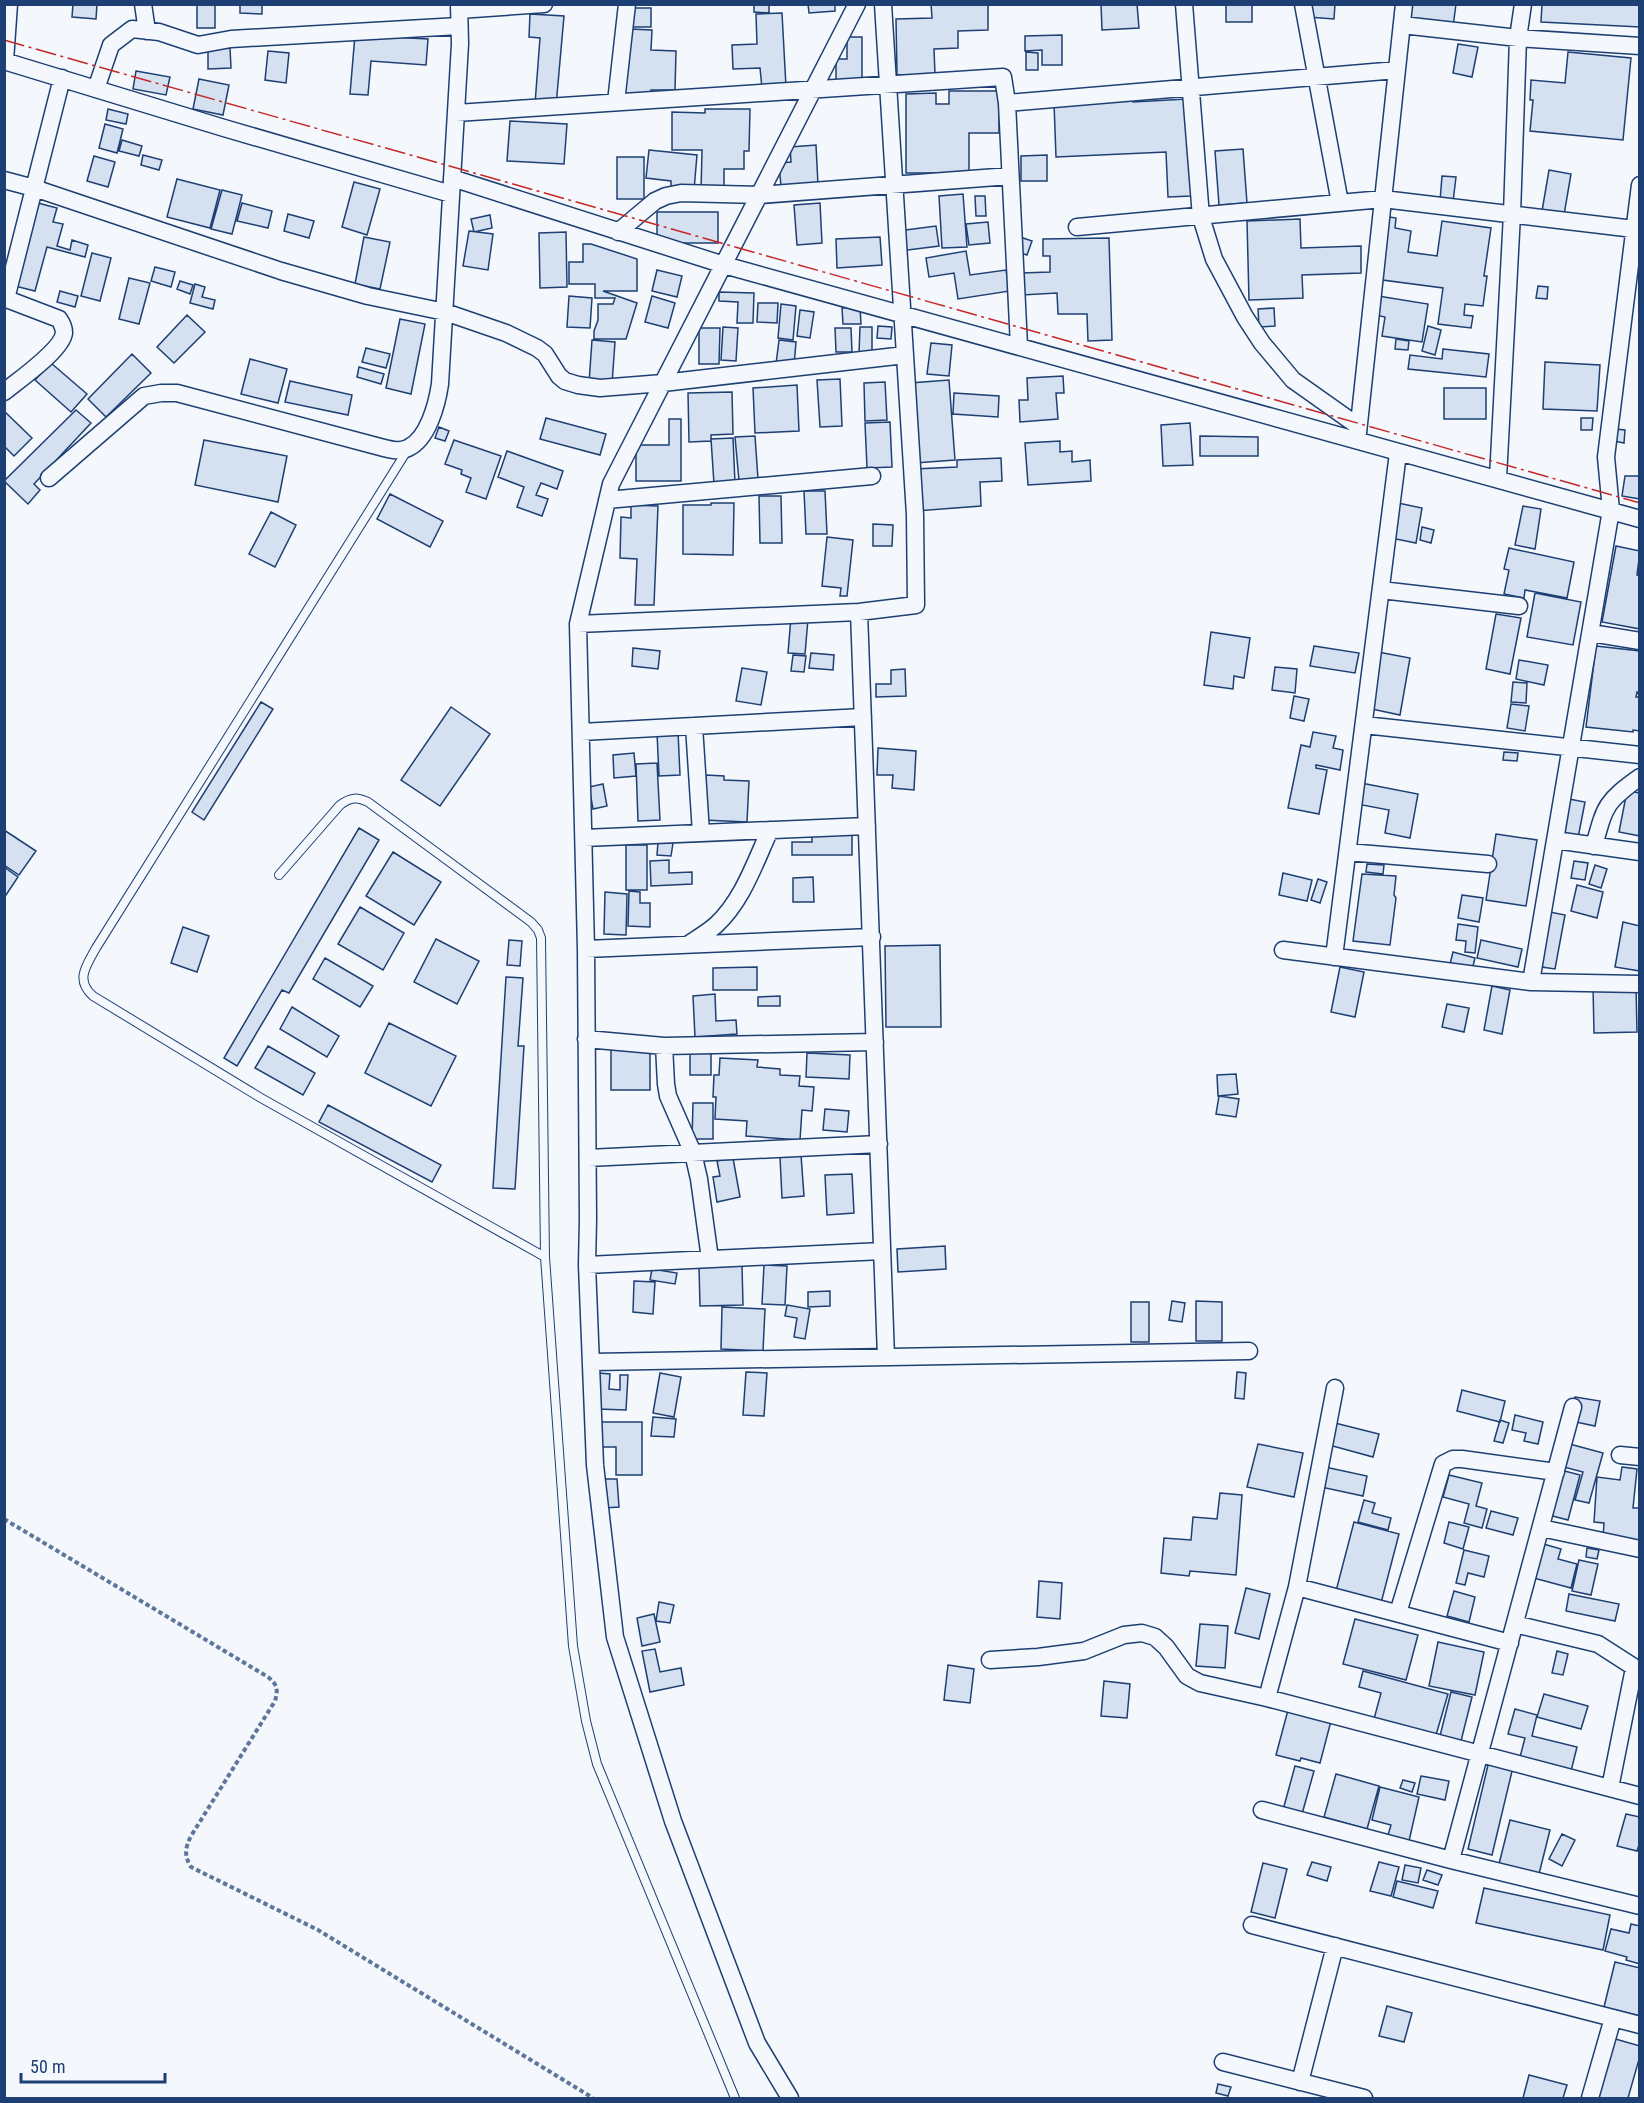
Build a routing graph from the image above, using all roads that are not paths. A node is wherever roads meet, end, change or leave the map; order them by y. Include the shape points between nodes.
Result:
1 (9, 4) edge
2 (143, 4) edge
3 (544, 4) edge
4 (627, 4) edge
5 (856, 4) edge
6 (883, 4) edge
7 (1185, 4) edge
8 (1303, 4) edge
9 (1404, 4) edge
10 (1523, 4) edge
11 (459, 13) edge
12 (1402, 25) junction
13 (147, 31) junction
14 (1518, 38) junction
15 (1640, 46) edge
16 (5, 61) edge
17 (1397, 70) junction
18 (1317, 76) junction
19 (62, 78) junction
20 (888, 85) junction
21 (1191, 87) junction
22 (96, 89) junction
23 (814, 90) junction
24 (616, 102) junction
25 (1007, 103) junction
26 (456, 113) junction
27 (1010, 176) junction
28 (4, 180) edge
29 (894, 185) junction
30 (1640, 185) edge
31 (451, 186) junction
32 (34, 188) junction
33 (760, 195) junction
34 (1383, 199) junction
35 (1340, 203) junction
36 (1512, 214) junction
37 (1201, 217) junction
38 (1077, 227) dead end
39 (1634, 229) junction
40 (618, 232) junction
41 (724, 265) junction
42 (5, 298) edge
43 (445, 312) junction
44 (902, 314) junction
45 (1019, 346) junction
46 (905, 355) junction
47 (663, 383) junction
48 (4, 392) edge
49 (1358, 434) junction
50 (408, 448) junction
51 (1398, 453) junction
52 (872, 476) dead end
53 (49, 477) dead end
54 (1498, 478) junction
55 (607, 500) junction
56 (1611, 510) junction
57 (1640, 519) edge
58 (1381, 590) junction
59 (1519, 606) dead end
60 (859, 612) junction
61 (578, 624) junction
62 (1591, 633) junction
63 (1640, 641) edge
64 (863, 717) junction
65 (1364, 725) junction
66 (694, 726) junction
67 (581, 732) junction
68 (1571, 747) junction
69 (1640, 755) edge
70 (1640, 777) edge
71 (867, 826) junction
72 (770, 830) junction
73 (701, 833) junction
74 (584, 838) junction
75 (1555, 840) junction
76 (1594, 846) junction
77 (1348, 852) junction
78 (1640, 852) edge
79 (1488, 864) dead end
80 (279, 875) dead end
81 (872, 937) junction
82 (689, 944) junction
83 (586, 949) junction
84 (1283, 950) dead end
85 (1334, 957) junction
86 (1531, 981) junction
87 (1640, 984) edge
88 (586, 1039) junction
89 (875, 1042) junction
90 (664, 1046) junction
91 (879, 1144) junction
92 (693, 1153) junction
93 (588, 1158) junction
94 (882, 1251) junction
95 (545, 1257) junction
96 (710, 1259) junction
97 (587, 1265) junction
98 (1249, 1351) dead end
99 (886, 1357) junction
100 (592, 1362) junction
101 (1335, 1388) dead end
102 (1573, 1407) dead end
103 (1620, 1455) dead end
104 (1640, 1457) edge
105 (1556, 1472) junction
106 (1541, 1528) junction
107 (1640, 1549) edge
108 (1297, 1587) junction
109 (1398, 1613) junction
110 (1515, 1624) junction
111 (1510, 1643) junction
112 (990, 1660) dead end
113 (1637, 1670) edge
114 (1267, 1698) junction
115 (1480, 1754) junction
116 (1610, 1788) junction
117 (1640, 1796) edge
118 (1262, 1810) dead end
119 (1451, 1860) junction
120 (1640, 1906) edge
121 (1252, 1925) dead end
122 (1335, 1946) junction
123 (1613, 2018) junction
124 (1640, 2025) edge
125 (1223, 2062) dead end
126 (1300, 2082) junction
127 (735, 2098) edge
128 (790, 2098) edge
129 (1364, 2098) edge
130 (1590, 2098) edge

1 - 16 street
2 - 13 street
3 - 11 street
4 - 24 street
5 - 23 street
6 - 20 street
7 - 21 street
8 - 18 street
9 - 12 street
10 - 14 street
11 - 13 street via 198,45
11 - 26 street
12 - 14 street
12 - 17 street
13 - 22 street via 132,29 111,45
14 - 15 street
14 - 36 street
16 - 19 street
17 - 18 street
17 - 34 street
18 - 21 street
18 - 35 street
19 - 22 street
19 - 32 street
20 - 23 street
20 - 25 street via 1004,77
20 - 29 street
21 - 25 street
21 - 37 street
22 - 31 street
23 - 24 street
23 - 33 street
24 - 26 street
25 - 27 street
26 - 31 street
27 - 29 street
27 - 45 street
28 - 32 street
29 - 33 street
29 - 44 street
30 - 39 street
31 - 40 street
31 - 43 street
32 - 42 street
32 - 43 street via 281,271 368,296
33 - 40 street via 666,196 643,209
33 - 41 street
34 - 35 street
34 - 36 street
34 - 49 street
35 - 37 street
36 - 39 street
36 - 54 street
37 - 38 street
37 - 49 street via 1229,290 1263,343 1293,380
39 - 56 street via 1606,457
40 - 41 street
41 - 44 street
41 - 47 street
42 - 48 street via 59,320 64,334 54,350
43 - 47 street via 537,348 559,376 572,383 600,388
43 - 50 street via 437,403 421,436
44 - 45 street
44 - 46 street
45 - 49 street
46 - 47 street
46 - 60 street via 916,605
47 - 55 street via 611,484
49 - 51 street
50 - 53 street via 384,448 177,393 161,393 144,396
50 - 95 lane via 96,948 83,982 93,996 261,1098
51 - 54 street
51 - 58 street
52 - 55 street
54 - 56 street
55 - 61 street
56 - 57 street
56 - 62 street
58 - 59 street
58 - 65 street
60 - 61 street
60 - 64 street
61 - 67 street
62 - 63 street
62 - 68 street
64 - 66 street
64 - 71 street
65 - 68 street
65 - 77 street
66 - 67 street
66 - 73 street
67 - 74 street
68 - 69 street
68 - 75 street
70 - 76 street via 1608,803
71 - 72 street
71 - 81 street
72 - 73 street
72 - 82 street via 730,908 716,925
73 - 74 street
74 - 83 street
75 - 76 street
75 - 86 street
76 - 78 street
77 - 79 street
77 - 85 street
80 - 95 lane via 340,805 360,799 538,930 542,951
81 - 82 street
81 - 89 street
82 - 83 street
83 - 88 street
84 - 85 street
85 - 86 street
86 - 87 street
88 - 90 street
88 - 93 street
89 - 90 street
89 - 91 street
90 - 92 street via 668,1096
91 - 92 street
91 - 94 street
92 - 93 street
92 - 96 street
93 - 97 street
94 - 96 street
94 - 99 street
95 - 127 lane via 573,1646 586,1721 597,1764
96 - 97 street
97 - 100 street
98 - 99 street
99 - 100 street
100 - 128 street via 595,1465 615,1637 673,1821 757,2043
101 - 108 street
102 - 105 street
103 - 104 street
105 - 106 street
105 - 109 street via 1462,1459 1443,1464
106 - 107 street
106 - 110 street
108 - 109 street
108 - 114 street
109 - 111 street
110 - 111 street
110 - 113 street via 1598,1644
111 - 115 street
112 - 114 street via 1084,1651 1125,1635 1142,1633 1155,1637 1187,1676 1200,1683
113 - 116 street
114 - 115 street
115 - 116 street
115 - 119 street
116 - 117 street
118 - 119 street
119 - 120 street
121 - 122 street
122 - 123 street
122 - 126 street
123 - 124 street
123 - 130 street
125 - 126 street
126 - 129 street

